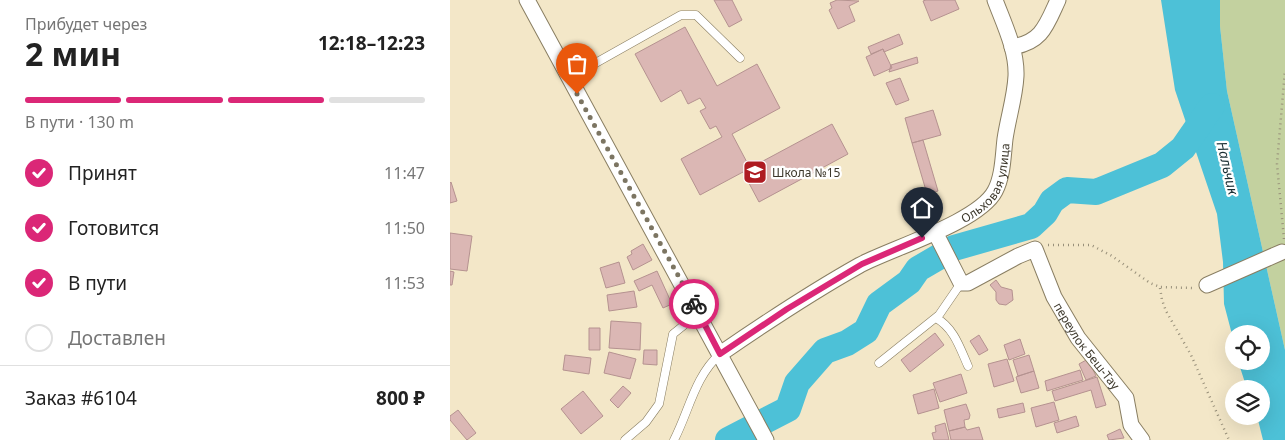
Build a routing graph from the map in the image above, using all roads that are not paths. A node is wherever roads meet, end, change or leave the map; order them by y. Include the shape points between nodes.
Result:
1 (527, 0) edge
2 (994, 0) edge
3 (1058, 0) edge
4 (1012, 47) junction
5 (740, 58) dead end
6 (569, 78) junction
7 (937, 237) junction
8 (1279, 254) road end
9 (959, 279) junction
10 (1208, 285) road end
11 (699, 313) junction
12 (936, 318) junction
13 (720, 354) junction
14 (879, 363) dead end
15 (968, 366) dead end
16 (625, 440) edge
17 (674, 440) edge
18 (766, 440) edge
19 (1142, 440) edge

1 - 6 street
2 - 4 street, Ольховая улица
3 - 4 street via 1038,38 1026,45
4 - 7 street, Ольховая улица via 1016,75 1014,95 995,191 985,203
5 - 6 lane via 696,15 681,15
6 - 11 street
7 - 9 street
7 - 13 street, Ольховая улица via 862,264
8 - 10 street
9 - 12 lane
9 - 19 street, переулок Беш-Тау via 968,283 1035,249 1054,297 1078,338 1126,398 1131,425
11 - 13 street
11 - 16 lane via 673,334 659,404 646,422
12 - 14 lane
12 - 15 lane via 952,332
13 - 17 lane via 701,374
13 - 18 street

